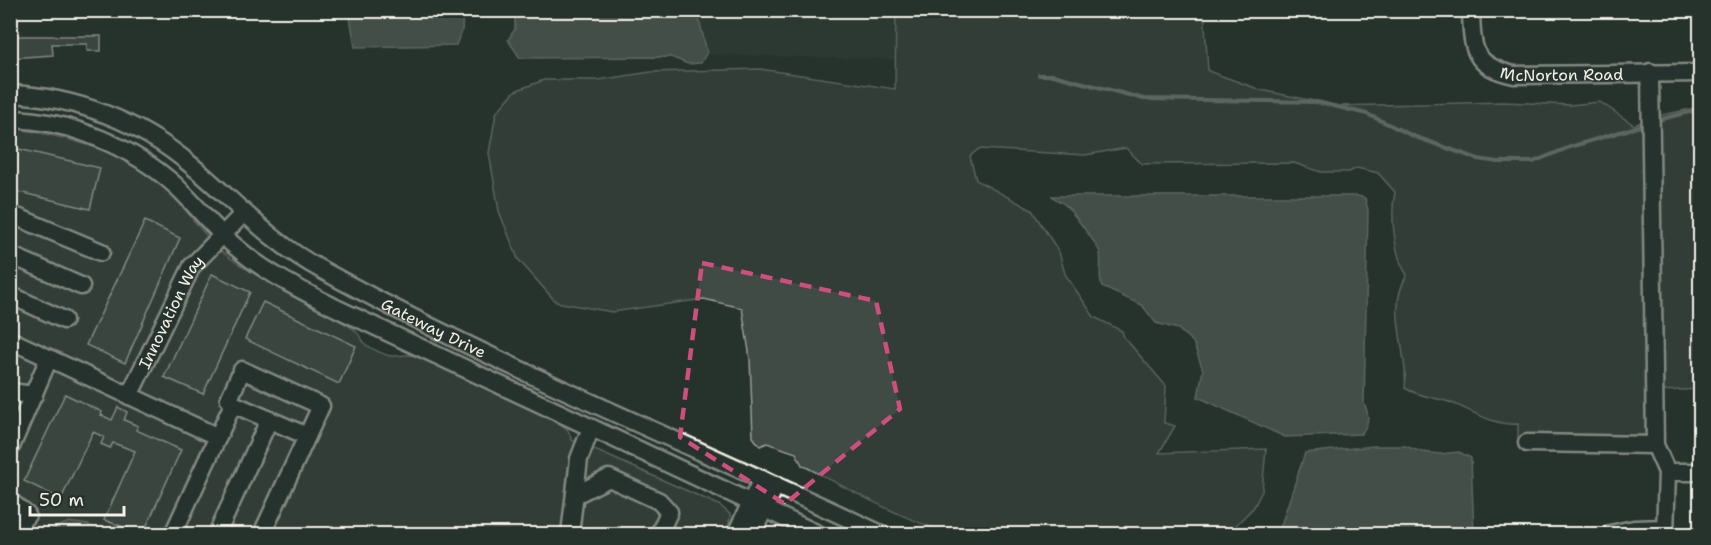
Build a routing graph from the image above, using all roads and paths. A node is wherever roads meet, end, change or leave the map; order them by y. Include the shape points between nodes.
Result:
1 (1472, 10) edge
2 (1650, 72) junction
3 (1701, 73) edge
4 (10, 94) edge
5 (10, 119) edge
6 (10, 214) edge
7 (243, 214) junction
8 (222, 234) junction
9 (101, 252) dead end
10 (10, 255) edge
11 (81, 286) dead end
12 (10, 295) edge
13 (401, 310) junction
14 (64, 320) dead end
15 (389, 334) junction
16 (10, 340) edge
17 (49, 358) junction
18 (10, 392) edge
19 (34, 395) junction
20 (129, 396) junction
21 (232, 404) junction
22 (269, 420) junction
23 (591, 428) junction
24 (307, 436) junction
25 (218, 438) junction
26 (1527, 443) dead end
27 (1655, 445) junction
28 (10, 449) edge
29 (1667, 472) junction
30 (1701, 472) edge
31 (769, 482) junction
32 (575, 495) junction
33 (10, 501) edge
34 (758, 506) junction
35 (10, 530) edge
36 (1665, 531) edge
37 (173, 534) edge
38 (217, 534) edge
39 (262, 534) edge
40 (570, 534) edge
41 (659, 534) edge
42 (736, 534) edge
43 (752, 534) edge
44 (818, 534) edge
45 (881, 534) edge
46 (1610, 534) edge

1 - 2 street, McNorton Road via 1476,53 1493,70 1514,75
2 - 3 street, McNorton Road
2 - 27 street
4 - 7 street, Gateway Drive via 69,102 131,124 191,165
5 - 8 street, Gateway Drive via 67,127 118,147 176,185
6 - 9 street
7 - 8 street, Innovation Way
7 - 13 street, Gateway Drive via 284,248
8 - 15 street, Gateway Drive via 272,274
8 - 20 street, Innovation Way via 192,266
10 - 11 street
12 - 14 street
13 - 15 street
13 - 31 street, Gateway Drive
15 - 23 street, Gateway Drive
16 - 17 street
17 - 19 street
17 - 20 street
18 - 19 street
19 - 28 street
20 - 25 street
21 - 22 street
21 - 24 street via 229,399 242,370 321,406
21 - 25 street
22 - 24 street
22 - 38 street
23 - 32 street via 579,459
23 - 34 street, Gateway Drive
24 - 39 street
25 - 37 street
26 - 27 street
27 - 29 street
29 - 30 street
29 - 36 street
31 - 34 street
31 - 45 street, Gateway Drive
32 - 40 street
32 - 41 street via 609,478 659,501 669,512
33 - 35 street via 27,515
34 - 42 street
34 - 43 street
34 - 44 street, Gateway Drive
36 - 46 street via 1634,529

